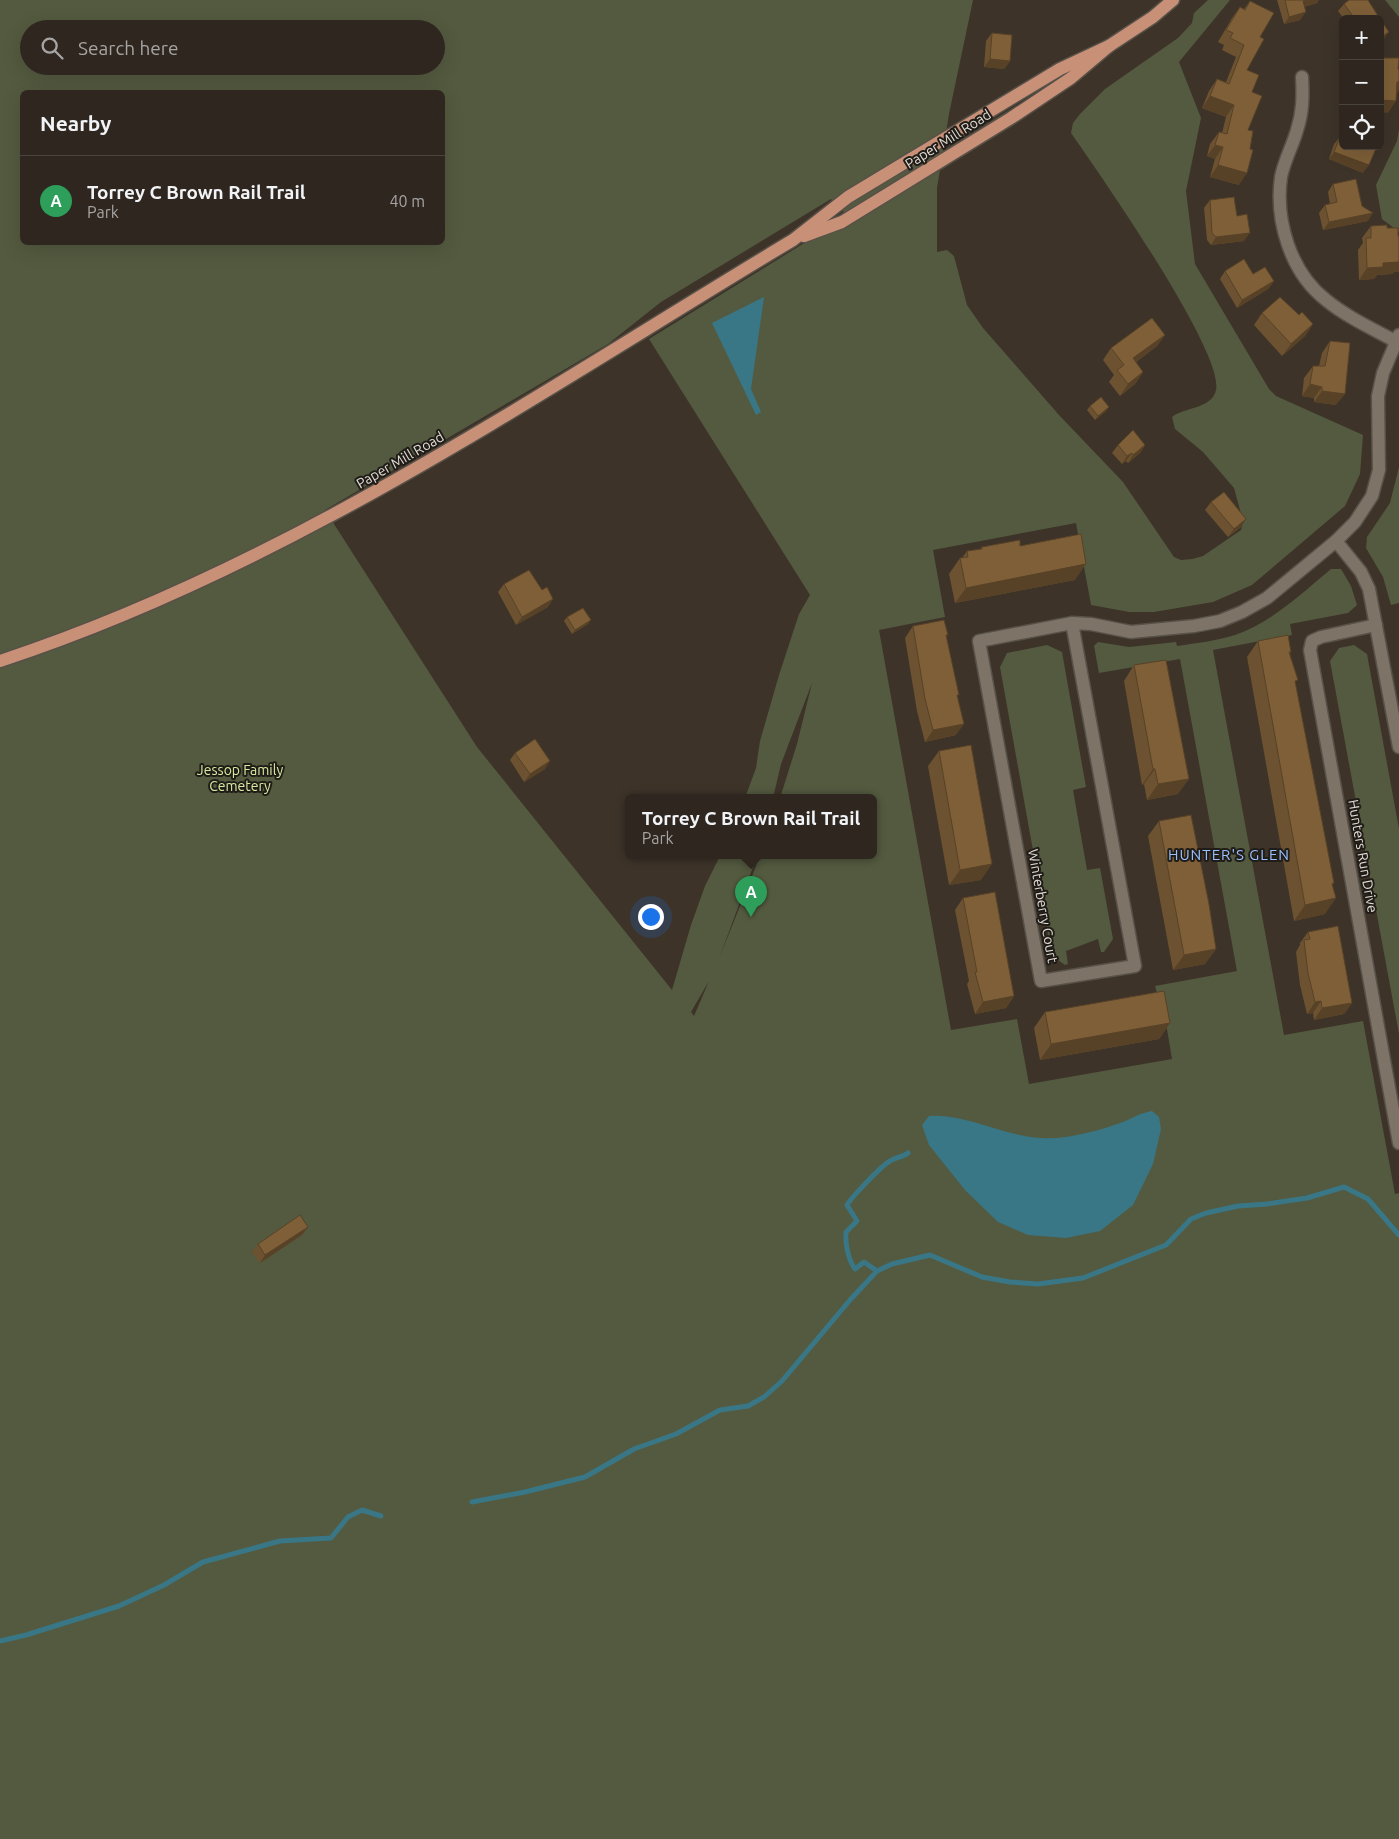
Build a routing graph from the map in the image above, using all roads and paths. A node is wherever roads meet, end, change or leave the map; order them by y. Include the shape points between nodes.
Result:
1 (1173, 0) edge
2 (1110, 46) junction
3 (1302, 77) dead end
4 (793, 240) junction
5 (1397, 338) edge
6 (1336, 542) junction
7 (1072, 623) junction
8 (1376, 625) junction
9 (0, 661) edge
10 (1399, 747) edge
11 (1399, 1143) edge

1 - 2 main road, Paper Mill Road
2 - 4 main road, Paper Mill Road via 1060,69 848,197
2 - 4 main road, Paper Mill Road via 1071,78 842,222
3 - 5 street via 1303,106 1282,175 1280,203 1292,256 1306,280 1324,299 1350,317
4 - 9 main road, Paper Mill Road via 345,509 227,570 145,606
5 - 6 street, Winterberry Court via 1378,396 1380,453 1377,483 1366,508
6 - 7 street, Winterberry Court via 1267,598 1220,621 1149,632
6 - 8 street via 1361,572 1370,589
7 - 7 street, Winterberry Court via 1135,966 1041,981 979,641
8 - 10 street
8 - 11 street, Hunters Run Drive via 1321,637 1312,641 1310,650

